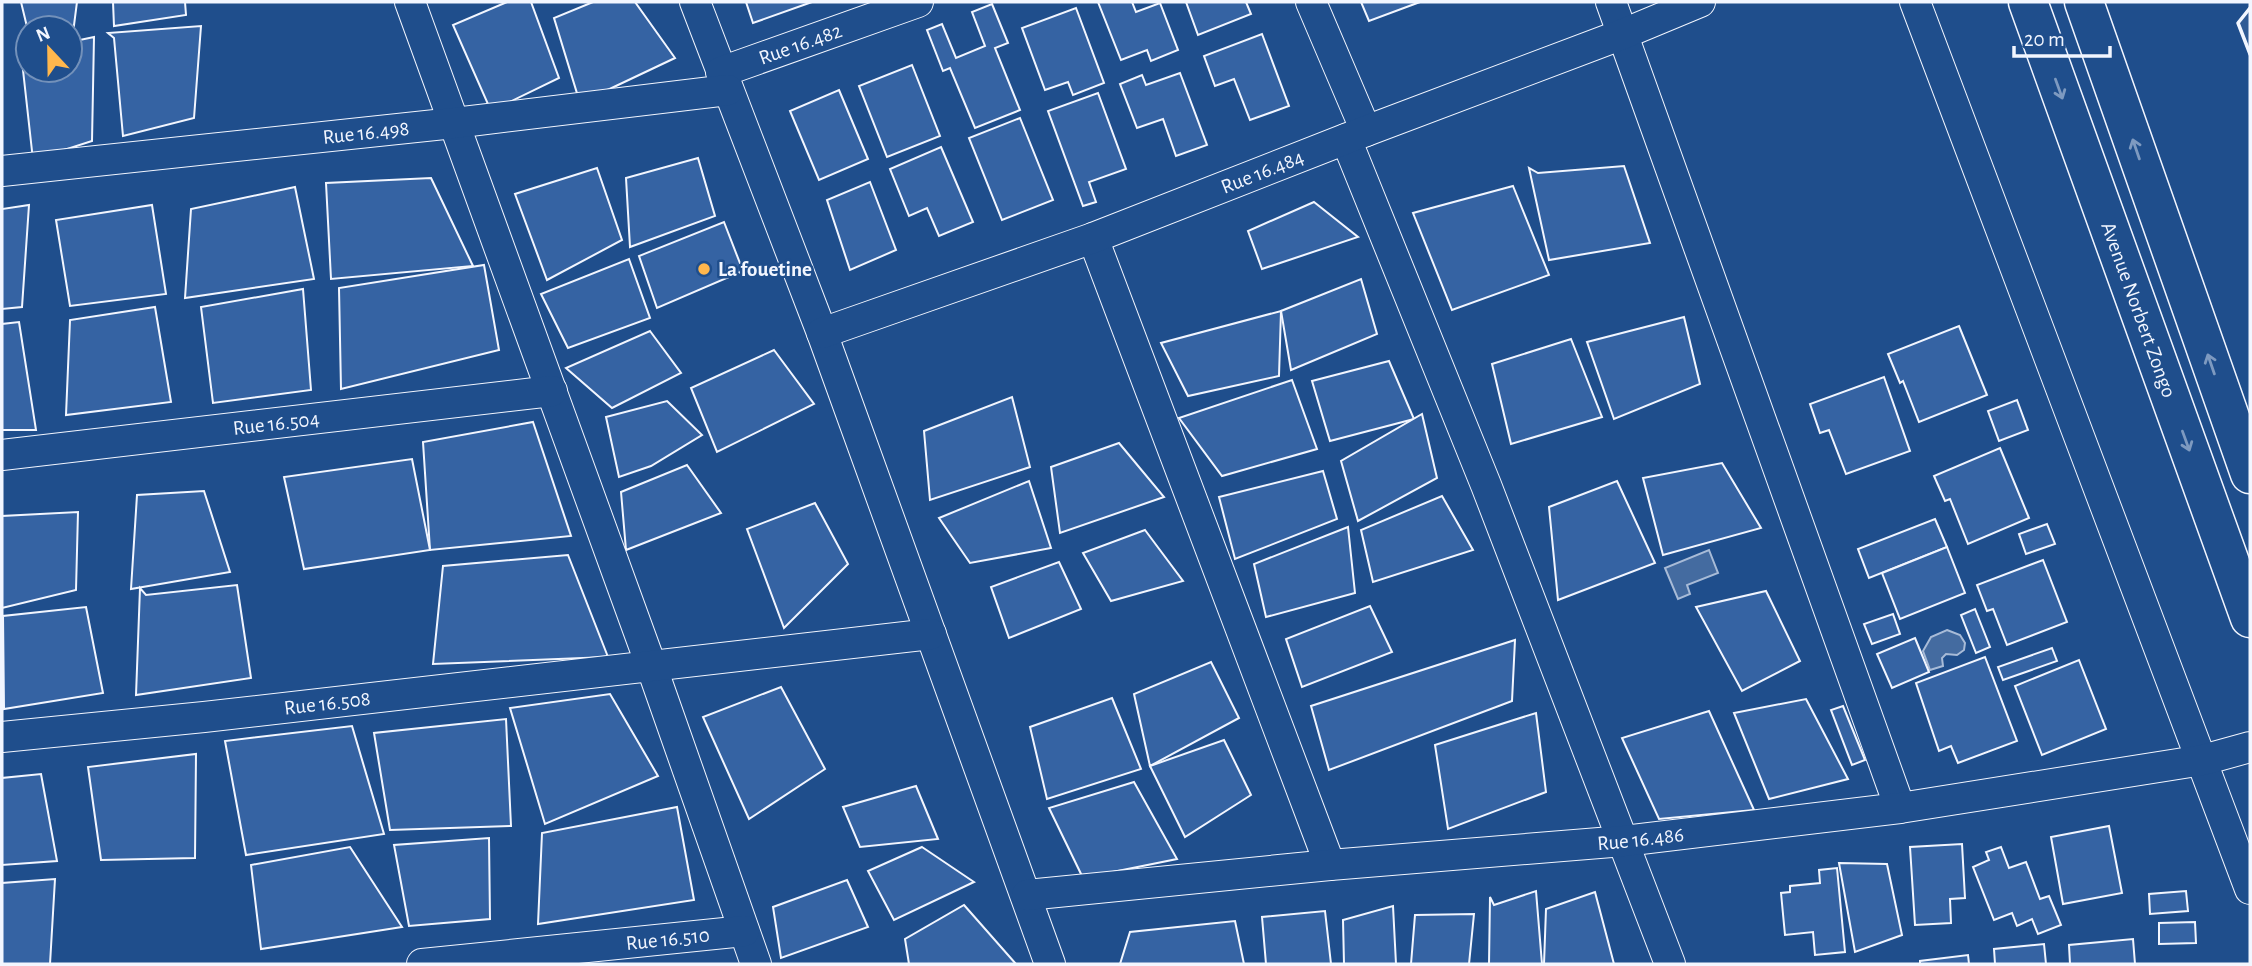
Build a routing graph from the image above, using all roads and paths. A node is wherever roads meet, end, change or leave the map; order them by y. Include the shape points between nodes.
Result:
1 (410, 2) edge
2 (695, 2) edge
3 (918, 2) edge
4 (1311, 2) edge
5 (1611, 2) edge
6 (1700, 2) edge
7 (1915, 2) edge
8 (2028, 2) edge
9 (2084, 2) edge
10 (1623, 34) junction
11 (725, 81) junction
12 (454, 123) junction
13 (1356, 135) junction
14 (2, 171) edge
15 (1093, 238) junction
16 (822, 333) junction
17 (552, 391) junction
18 (2, 455) edge
19 (2248, 462) edge
20 (2250, 618) edge
21 (931, 634) junction
22 (652, 668) junction
23 (2, 737) edge
24 (2250, 747) edge
25 (2203, 760) junction
26 (1900, 808) junction
27 (1624, 841) junction
28 (1330, 865) junction
29 (2250, 889) edge
30 (1027, 895) junction
31 (744, 931) junction
32 (422, 964) edge
33 (756, 964) edge
34 (1050, 964) edge
35 (1670, 964) edge

1 - 12 street
2 - 11 street
3 - 11 street, Rue 16.482
4 - 13 street
5 - 10 street
6 - 10 street, Rue 16.484
7 - 25 street
8 -> 20 main road, Avenue Norbert Zongo
19 -> 9 main road
10 - 13 street, Rue 16.484
10 - 26 street
11 - 12 street, Rue 16.498
11 - 16 street
12 - 14 street, Rue 16.498
12 - 17 street
13 - 15 street, Rue 16.484
13 - 27 street
15 - 16 street, Rue 16.484
15 - 28 street
16 - 21 street
17 - 18 street, Rue 16.504
17 - 22 street
21 - 22 street, Rue 16.508
21 - 30 street
22 - 23 street, Rue 16.508
22 - 31 street
24 - 25 street, Rue 16.486
25 - 26 street, Rue 16.486
25 - 29 street
26 - 27 street, Rue 16.486
27 - 28 street, Rue 16.486
27 - 35 street
28 - 30 street, Rue 16.486
30 - 34 street
31 - 32 street, Rue 16.510
31 - 33 street

